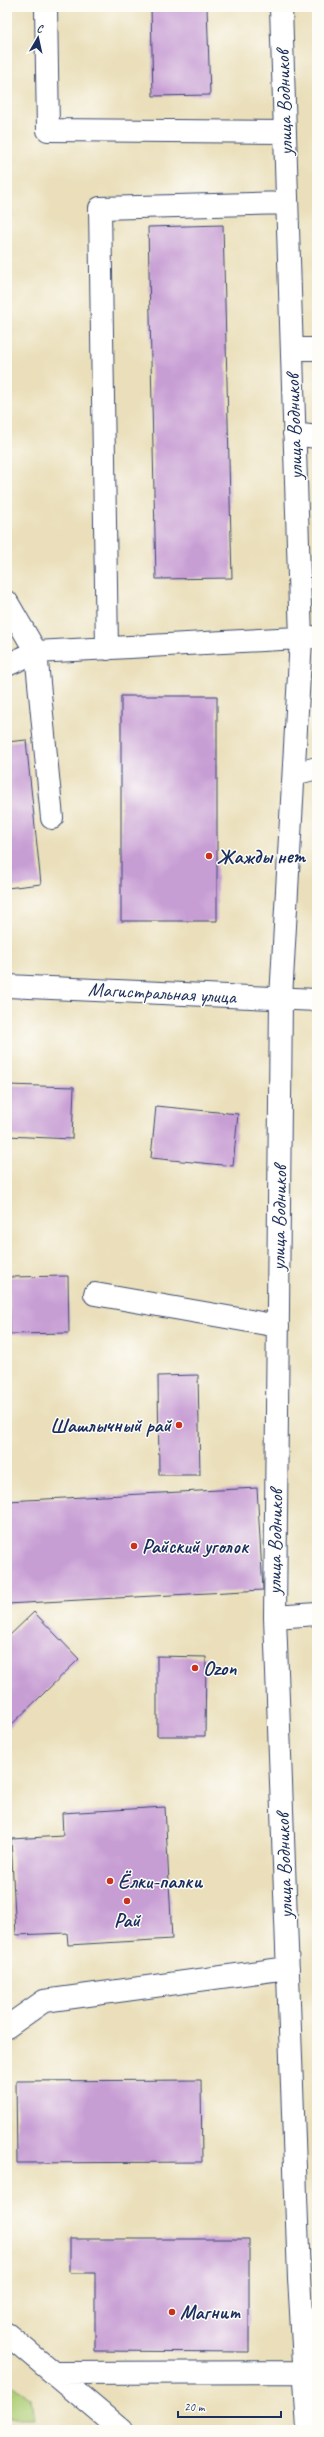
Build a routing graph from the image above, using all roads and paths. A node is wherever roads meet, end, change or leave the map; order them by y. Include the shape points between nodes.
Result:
1 (46, 7) edge
2 (281, 7) edge
3 (285, 132) junction
4 (287, 203) junction
5 (292, 349) junction
6 (317, 350) edge
7 (294, 434) junction
8 (317, 437) edge
9 (7, 602) edge
10 (309, 638) edge
11 (107, 649) junction
12 (36, 652) junction
13 (7, 665) edge
14 (317, 768) edge
15 (294, 774) junction
16 (52, 818) dead end
17 (7, 986) edge
18 (281, 998) junction
19 (317, 1000) edge
20 (317, 1049) edge
21 (317, 1054) edge
22 (95, 1294) dead end
23 (278, 1326) junction
24 (317, 1614) edge
25 (275, 1617) junction
26 (288, 1968) junction
27 (7, 2027) edge
28 (7, 2334) edge
29 (305, 2372) junction
30 (54, 2373) junction
31 (121, 2430) edge
32 (308, 2430) edge

1 - 3 street via 48,130
2 - 3 street, улица Водников
3 - 4 street, улица Водников
4 - 5 street, улица Водников
4 - 11 street via 100,208
5 - 6 street
5 - 7 street, улица Водников
7 - 8 street
7 - 10 street, улица Водников
9 - 12 street
10 - 11 street
10 - 15 street, улица Водников
11 - 12 street
12 - 13 street
12 - 16 street
14 - 15 street
15 - 18 street, улица Водников
17 - 18 street, Магистральная улица
18 - 19 street, Магистральная улица
18 - 23 street, улица Водников
20 - 21 path
22 - 23 street
23 - 25 street, улица Водников
24 - 25 street
25 - 26 street, улица Водников
26 - 27 street via 44,2001
26 - 29 street, улица Водников
28 - 30 street
29 - 30 street
29 - 32 street, улица Водников
30 - 31 street

